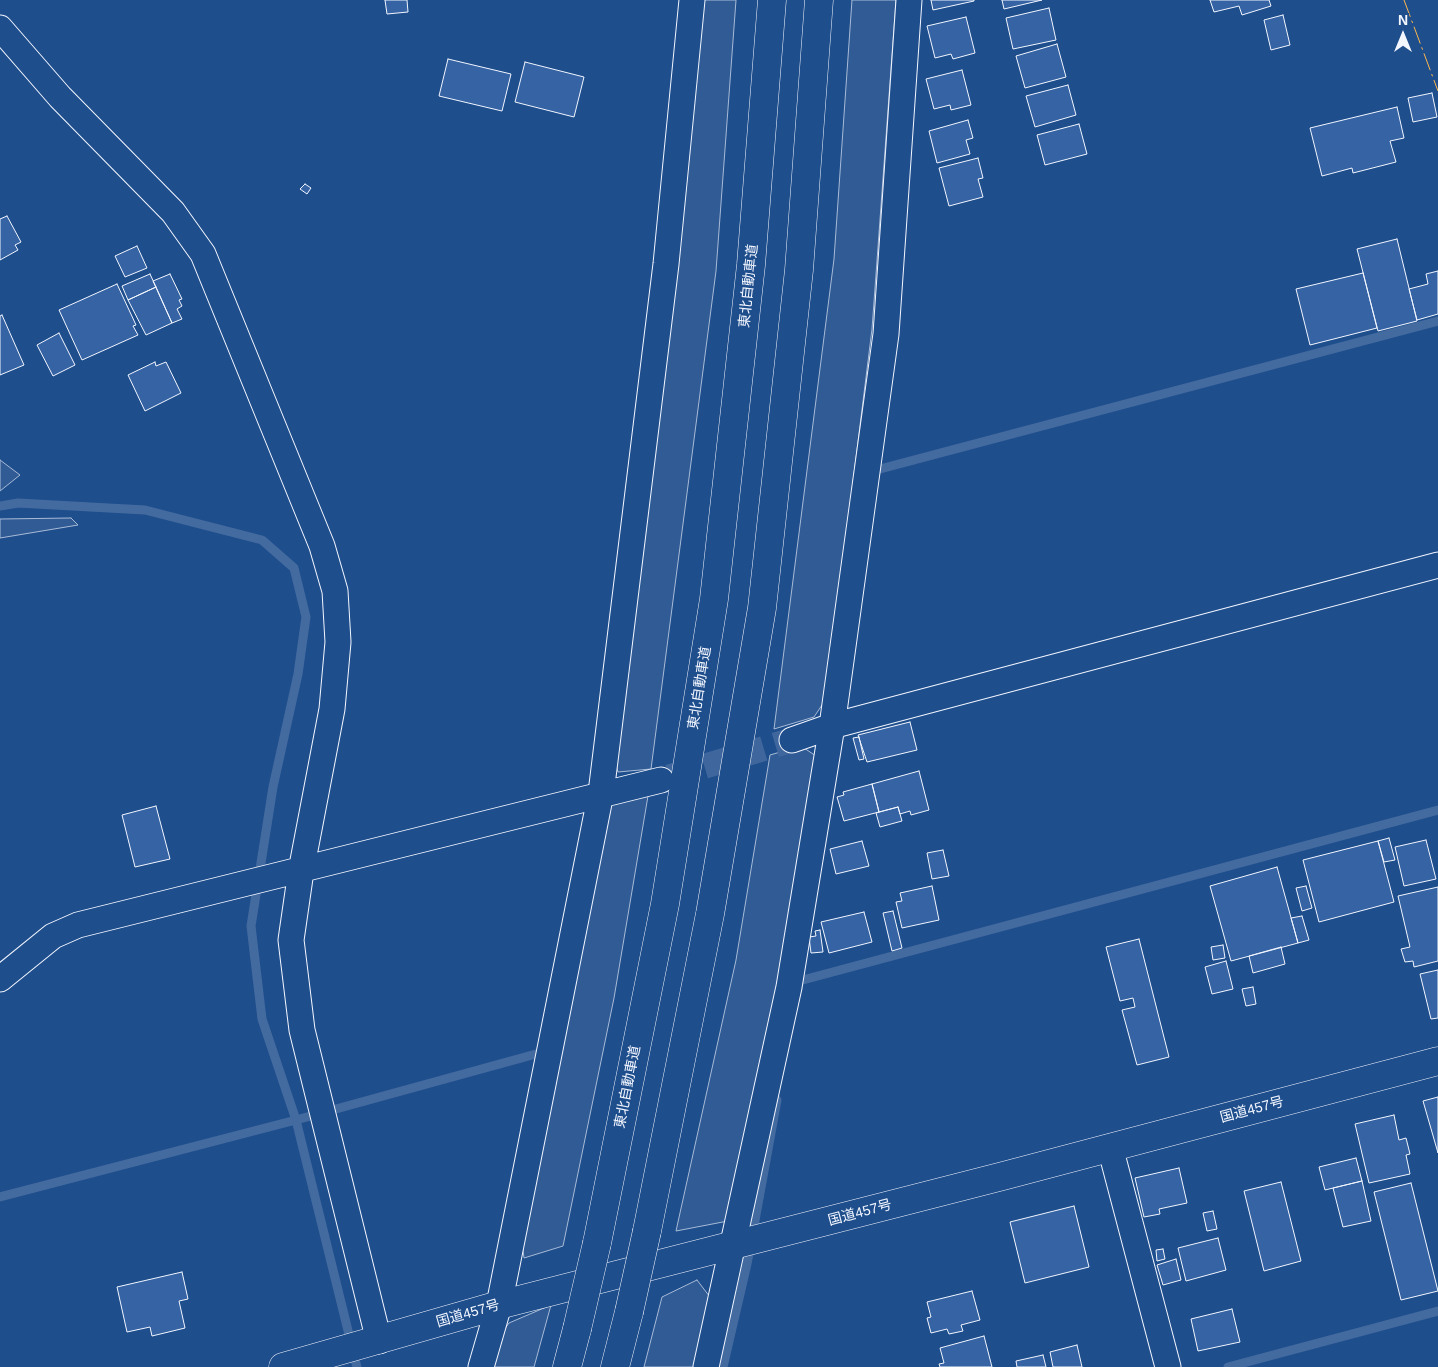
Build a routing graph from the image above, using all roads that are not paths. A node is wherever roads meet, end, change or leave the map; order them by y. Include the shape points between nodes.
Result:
1 (692, 0) edge
2 (772, 0) edge
3 (819, 0) edge
4 (909, 0) edge
5 (0, 28) edge
6 (1438, 565) edge
7 (832, 726) junction
8 (792, 740) tunnel mouth
9 (661, 780) tunnel mouth
10 (601, 793) junction
11 (301, 871) junction
12 (0, 980) edge
13 (1438, 1061) edge
14 (1110, 1147) junction
15 (732, 1246) junction
16 (499, 1305) junction
17 (379, 1341) junction
18 (283, 1367) edge
19 (481, 1367) edge
20 (567, 1367) edge
21 (616, 1367) edge
22 (706, 1367) edge
23 (1168, 1367) edge

1 - 10 street via 666,264
2 - 20 highway, 東北自動車道, bridge via 751,265 714,599 665,904 597,1243
3 - 21 highway, bridge via 799,270 762,608 710,914 647,1231
4 - 7 street via 886,334
5 - 11 street via 60,98 173,212 202,254 322,546 335,591 338,642 332,709
6 - 7 street
7 - 8 street
7 - 15 street via 789,987
9 - 10 street
10 - 11 street
10 - 16 street
11 - 12 street via 78,925 52,936
11 - 17 street via 291,940 302,1030
13 - 14 highway, 国道457号
14 - 15 highway, 国道457号
14 - 23 street
15 - 16 highway, 国道457号
15 - 22 street
16 - 17 highway, 国道457号
16 - 19 street
17 - 18 highway, 国道457号

